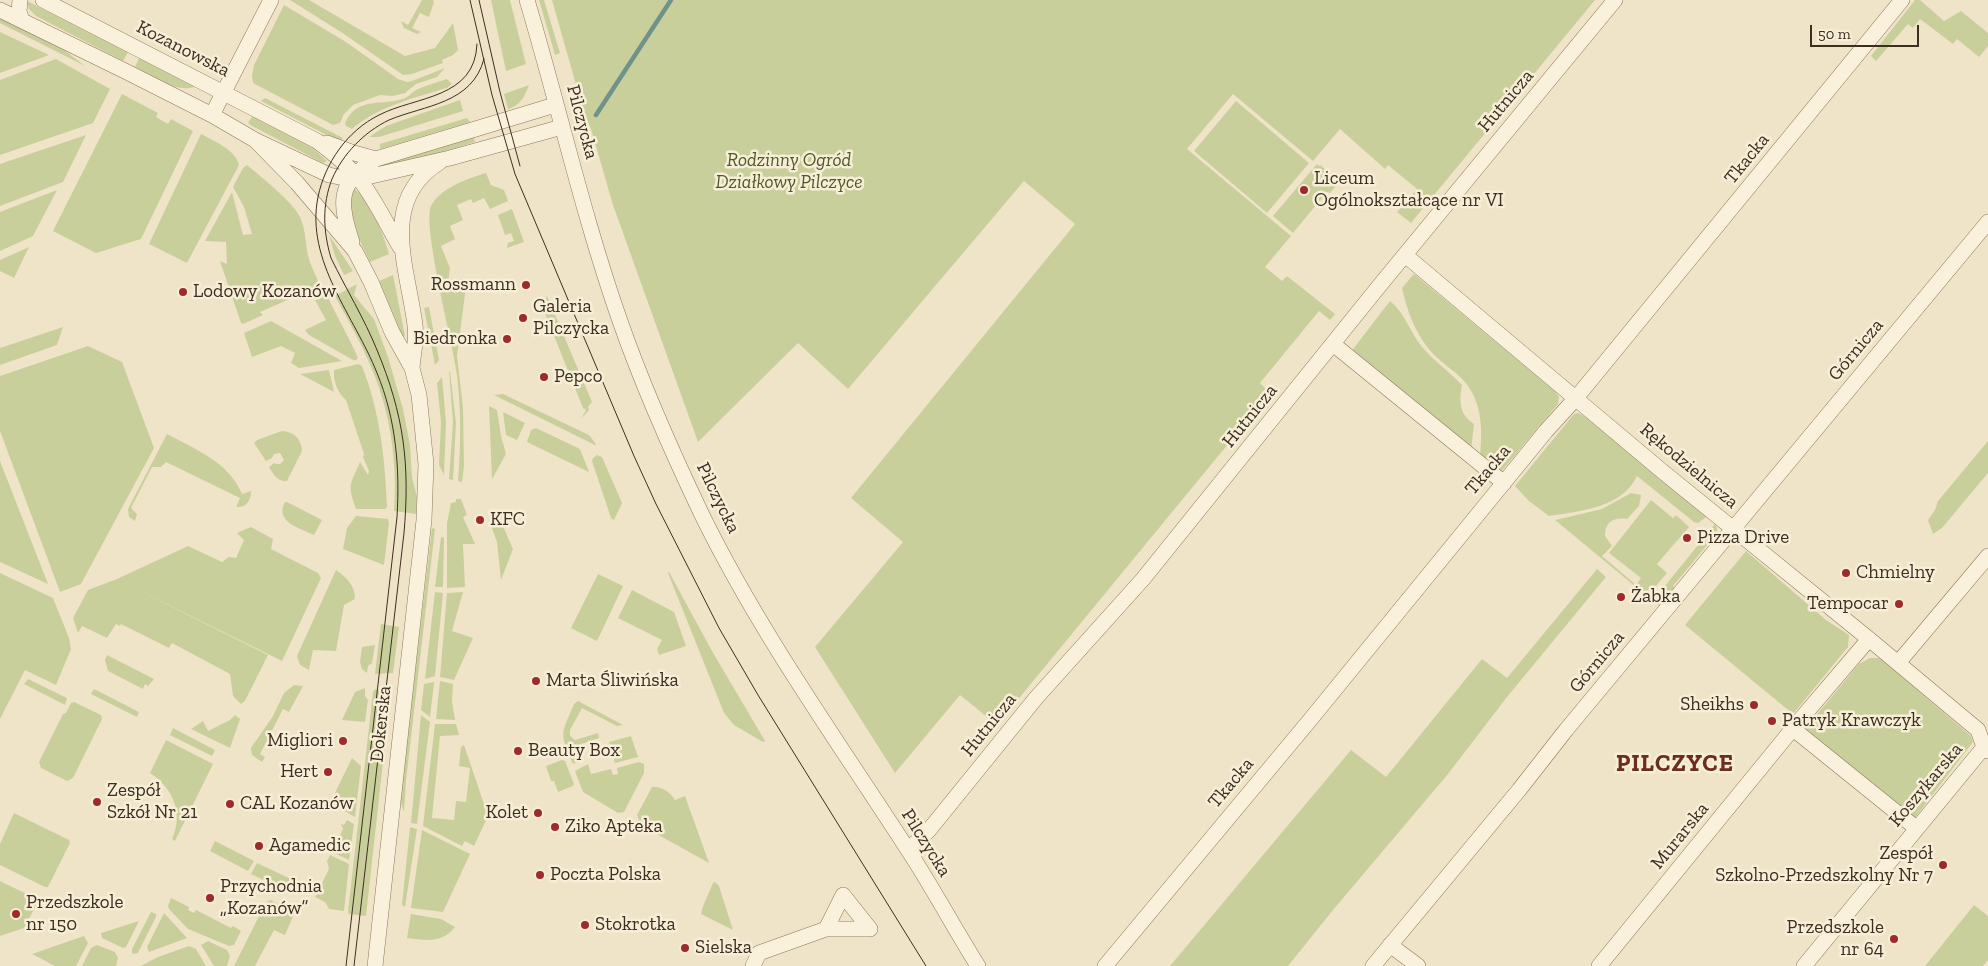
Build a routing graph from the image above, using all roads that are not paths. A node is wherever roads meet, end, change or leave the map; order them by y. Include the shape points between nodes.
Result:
1 (20, 0) edge
2 (43, 0) edge
3 (271, 0) edge
4 (527, 0) edge
5 (1615, 0) edge
6 (1902, 0) edge
7 (0, 10) edge
8 (22, 20) junction
9 (224, 92) junction
10 (555, 106) junction
11 (212, 115) junction
12 (562, 127) junction
13 (305, 134) junction
14 (255, 140) junction
15 (376, 158) junction
16 (450, 158) junction
17 (357, 180) junction
18 (1988, 222) edge
19 (400, 247) junction
20 (355, 251) junction
21 (1405, 255) junction
22 (1333, 344) junction
23 (412, 368) junction
24 (1576, 398) junction
25 (1504, 483) junction
26 (1734, 529) junction
27 (1988, 556) edge
28 (1869, 639) junction
29 (1898, 663) junction
30 (1792, 728) junction
31 (1986, 749) edge
32 (1916, 828) junction
33 (908, 850) junction
34 (826, 929) dead end
35 (1390, 944) junction
36 (756, 960) edge
37 (375, 966) edge
38 (978, 966) edge
39 (1105, 966) edge
40 (1373, 966) edge
41 (1418, 966) edge
42 (1599, 966) edge
43 (1804, 966) edge

1 - 8 street
2 - 9 street, Kozanowska
3 - 9 street
4 - 10 street, Pilczycka via 548,68
5 - 21 street, Hutnicza
6 - 24 street, Tkacka
7 - 8 street
8 - 11 street
9 - 11 street
9 - 13 street, Kozanowska
10 - 12 street, Pilczycka
10 - 15 street, Kozanowska
11 - 14 street
12 - 16 street
12 - 33 street, Pilczycka via 622,326 702,515 763,625
13 - 15 street, Kozanowska via 349,152
13 - 17 street, Kozanowska via 332,153
14 - 17 street via 329,175
14 - 20 street
15 - 17 street, Kozanowska
16 - 17 street
16 - 19 street, Dokerska via 428,170 412,190 404,210
17 - 19 street, Dokerska
17 - 20 street via 345,194 343,215
18 - 26 street, Górnicza
19 - 23 street, Dokerska via 416,328
20 - 23 street, Dokerska
21 - 22 street, Hutnicza
21 - 24 street, Rękodzielnicza
22 - 25 street
22 - 33 street, Hutnicza via 1143,579 1036,698 929,830
23 - 37 street, Dokerska via 422,414 426,479 422,545
24 - 25 street, Tkacka
24 - 26 street, Rękodzielnicza
25 - 39 street, Tkacka
26 - 28 street, Rękodzielnicza
26 - 35 street, Górnicza
27 - 29 street
28 - 29 street, Rękodzielnicza
28 - 30 street, Murarska
29 - 31 street, Rękodzielnicza via 1978,730
30 - 32 street
30 - 42 street, Murarska
31 - 32 street, Koszykarska
32 - 43 street, Koszykarska
33 - 38 street, Pilczycka
34 - 36 street
35 - 40 street, Górnicza
35 - 41 street

